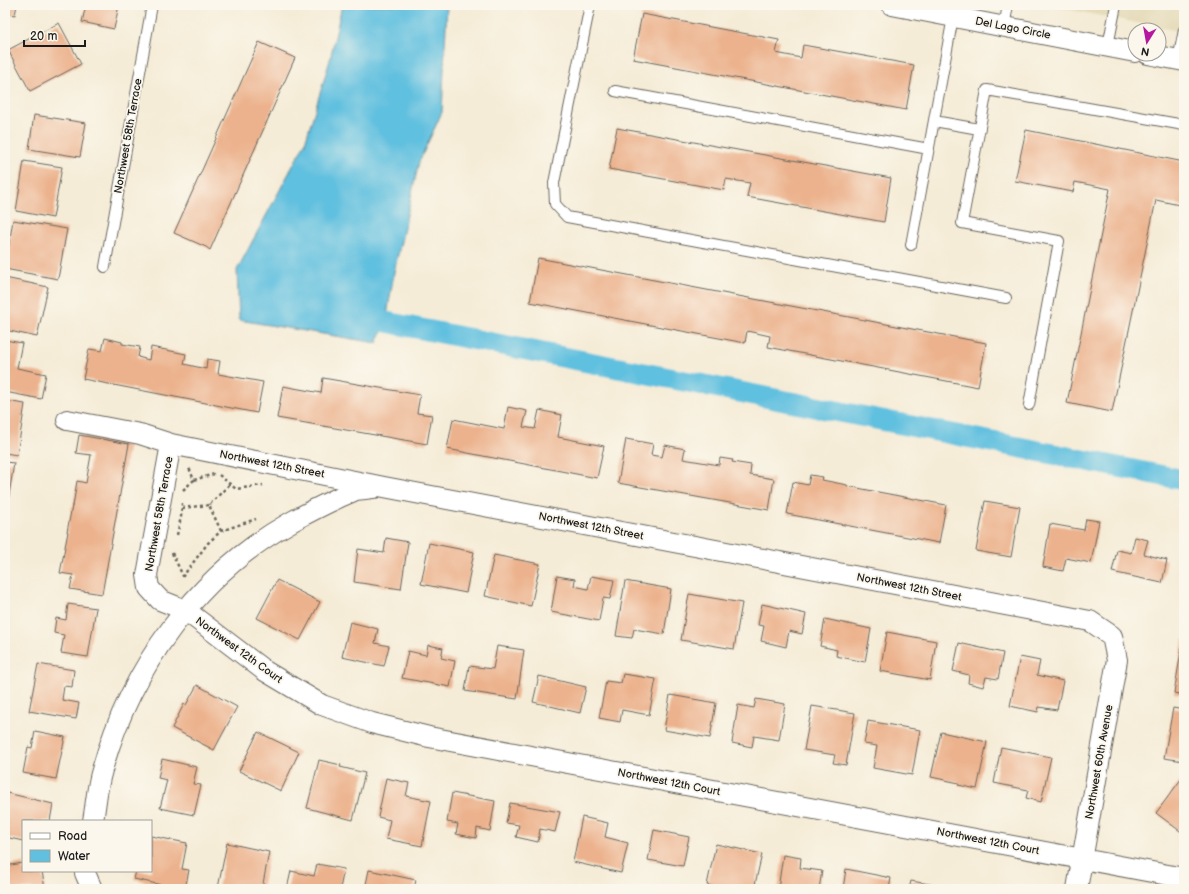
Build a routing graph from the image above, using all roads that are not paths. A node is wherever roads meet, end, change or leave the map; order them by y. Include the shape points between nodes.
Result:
1 (152, 5) edge
2 (590, 5) edge
3 (892, 5) edge
4 (1008, 5) edge
5 (1116, 5) edge
6 (945, 12) edge
7 (1004, 27) junction
8 (1184, 30) edge
9 (1108, 46) junction
10 (1127, 50) edge
11 (1167, 57) edge
12 (1181, 60) edge
13 (615, 91) dead end
14 (934, 121) junction
15 (1184, 126) edge
16 (979, 129) junction
17 (929, 149) junction
18 (911, 244) dead end
19 (105, 267) dead end
20 (1006, 298) dead end
21 (1029, 405) dead end
22 (67, 420) dead end
23 (171, 444) junction
24 (384, 486) junction
25 (185, 610) junction
26 (1112, 636) joint
27 (93, 820) edge
28 (1082, 859) junction
29 (85, 872) edge
30 (1184, 878) edge
31 (92, 889) edge
32 (1077, 889) edge

1 - 19 lane, Northwest 58th Terrace
2 - 20 lane via 554,184 555,204 567,217
3 - 6 street, Del Lago Circle
4 - 7 lane
5 - 9 lane
6 - 7 street, Del Lago Circle
6 - 14 lane
7 - 9 street, Del Lago Circle
8 - 12 lane
9 - 10 street, Del Lago Circle
11 - 12 street
13 - 17 lane
14 - 16 lane
14 - 17 lane
15 - 16 lane via 987,90
16 - 21 lane via 962,223 1060,241
17 - 18 lane
22 - 23 street, Northwest 12th Street via 140,434
23 - 24 street, Northwest 12th Street
23 - 25 street, Northwest 58th Terrace via 147,575 149,588 160,600
24 - 25 street via 356,490 315,508 269,534 232,562
24 - 26 street, Northwest 12th Street via 1090,621
25 - 27 street via 153,655 119,721 101,771
25 - 28 street, Northwest 12th Court via 265,671 322,705 372,723 429,738
26 - 28 street, Northwest 60th Avenue via 1118,660
28 - 30 street, Northwest 12th Court
28 - 32 street, Northwest 60th Avenue
29 - 31 street

